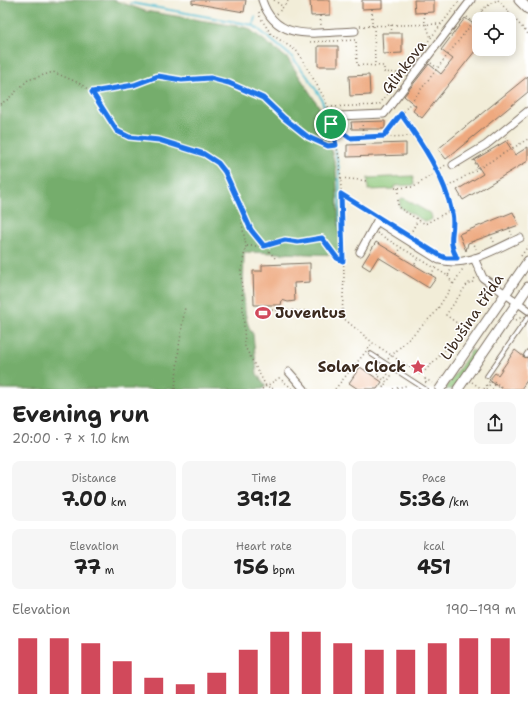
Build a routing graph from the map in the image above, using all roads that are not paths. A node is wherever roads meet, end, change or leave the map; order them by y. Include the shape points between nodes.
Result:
1 (471, 0) edge
2 (519, 0) edge
3 (260, 3) edge
4 (528, 9) edge
5 (355, 31) dead end
6 (528, 111) edge
7 (339, 116) dead end
8 (453, 165) dead end
9 (519, 236) road end
10 (360, 252) dead end
11 (476, 254) junction
12 (524, 260) edge
13 (528, 287) edge
14 (506, 294) junction
15 (518, 303) junction
16 (528, 310) edge
17 (528, 317) edge
18 (371, 354) dead end
19 (289, 372) dead end
20 (487, 376) dead end
21 (437, 386) edge
22 (304, 389) edge
23 (425, 389) edge
24 (458, 389) edge

1 - 7 street, Glinkova via 384,114
2 - 4 street
3 - 5 street via 274,22 290,32
6 - 8 street via 486,145
9 - 11 street
10 - 11 street via 377,221 440,260 462,262
11 - 14 street via 483,278
12 - 14 street, Libušina třída
13 - 15 street, Libušina třída
14 - 15 street
14 - 21 street, Libušina třída
15 - 16 street
15 - 24 street, Libušina třída
17 - 20 lane
18 - 23 lane
19 - 22 street

